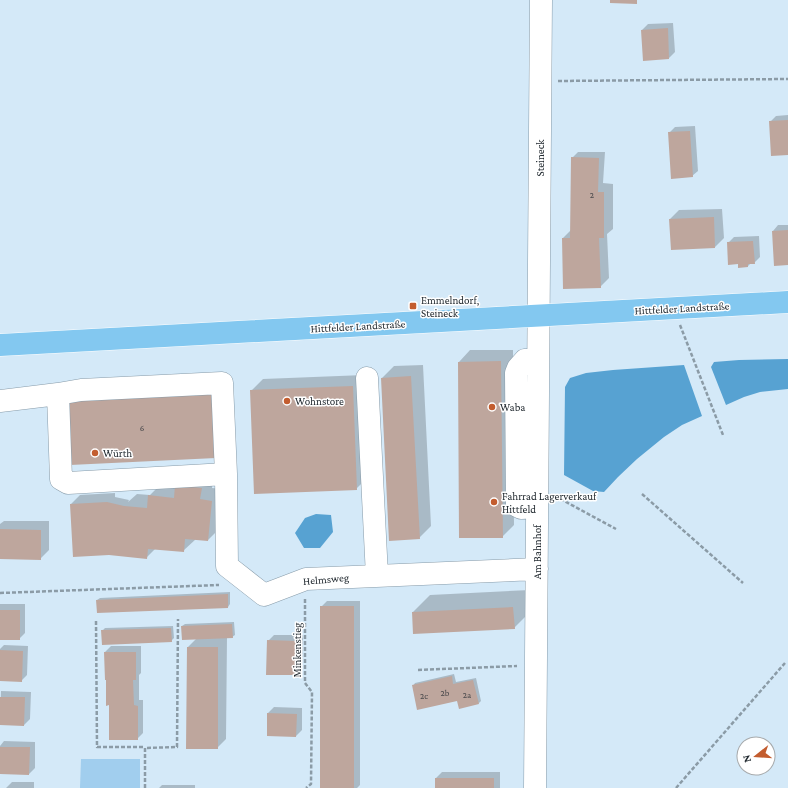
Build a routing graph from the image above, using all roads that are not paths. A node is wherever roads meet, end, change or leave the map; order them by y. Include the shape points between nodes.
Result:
1 (541, 0) edge
2 (788, 302) edge
3 (539, 316) junction
4 (0, 345) edge
5 (538, 359) junction
6 (367, 378) dead end
7 (58, 394) junction
8 (0, 401) edge
9 (226, 474) junction
10 (537, 497) junction
11 (537, 569) junction
12 (377, 576) junction
13 (535, 788) edge

1 - 3 street, Steineck
2 - 3 main road, Hittfelder Landstraße
3 - 4 main road, Hittfelder Landstraße
3 - 5 street, Am Bahnhof
5 - 10 street, Am Bahnhof
5 - 10 street via 525,360 516,373 517,506 521,508
6 - 12 street
7 - 8 street
7 - 9 street via 61,479 68,483
7 - 9 street via 81,390 222,382
9 - 12 street, Helmsweg via 227,566 264,595 306,579
10 - 11 street, Am Bahnhof
11 - 12 street, Helmsweg
11 - 13 street, Am Bahnhof

